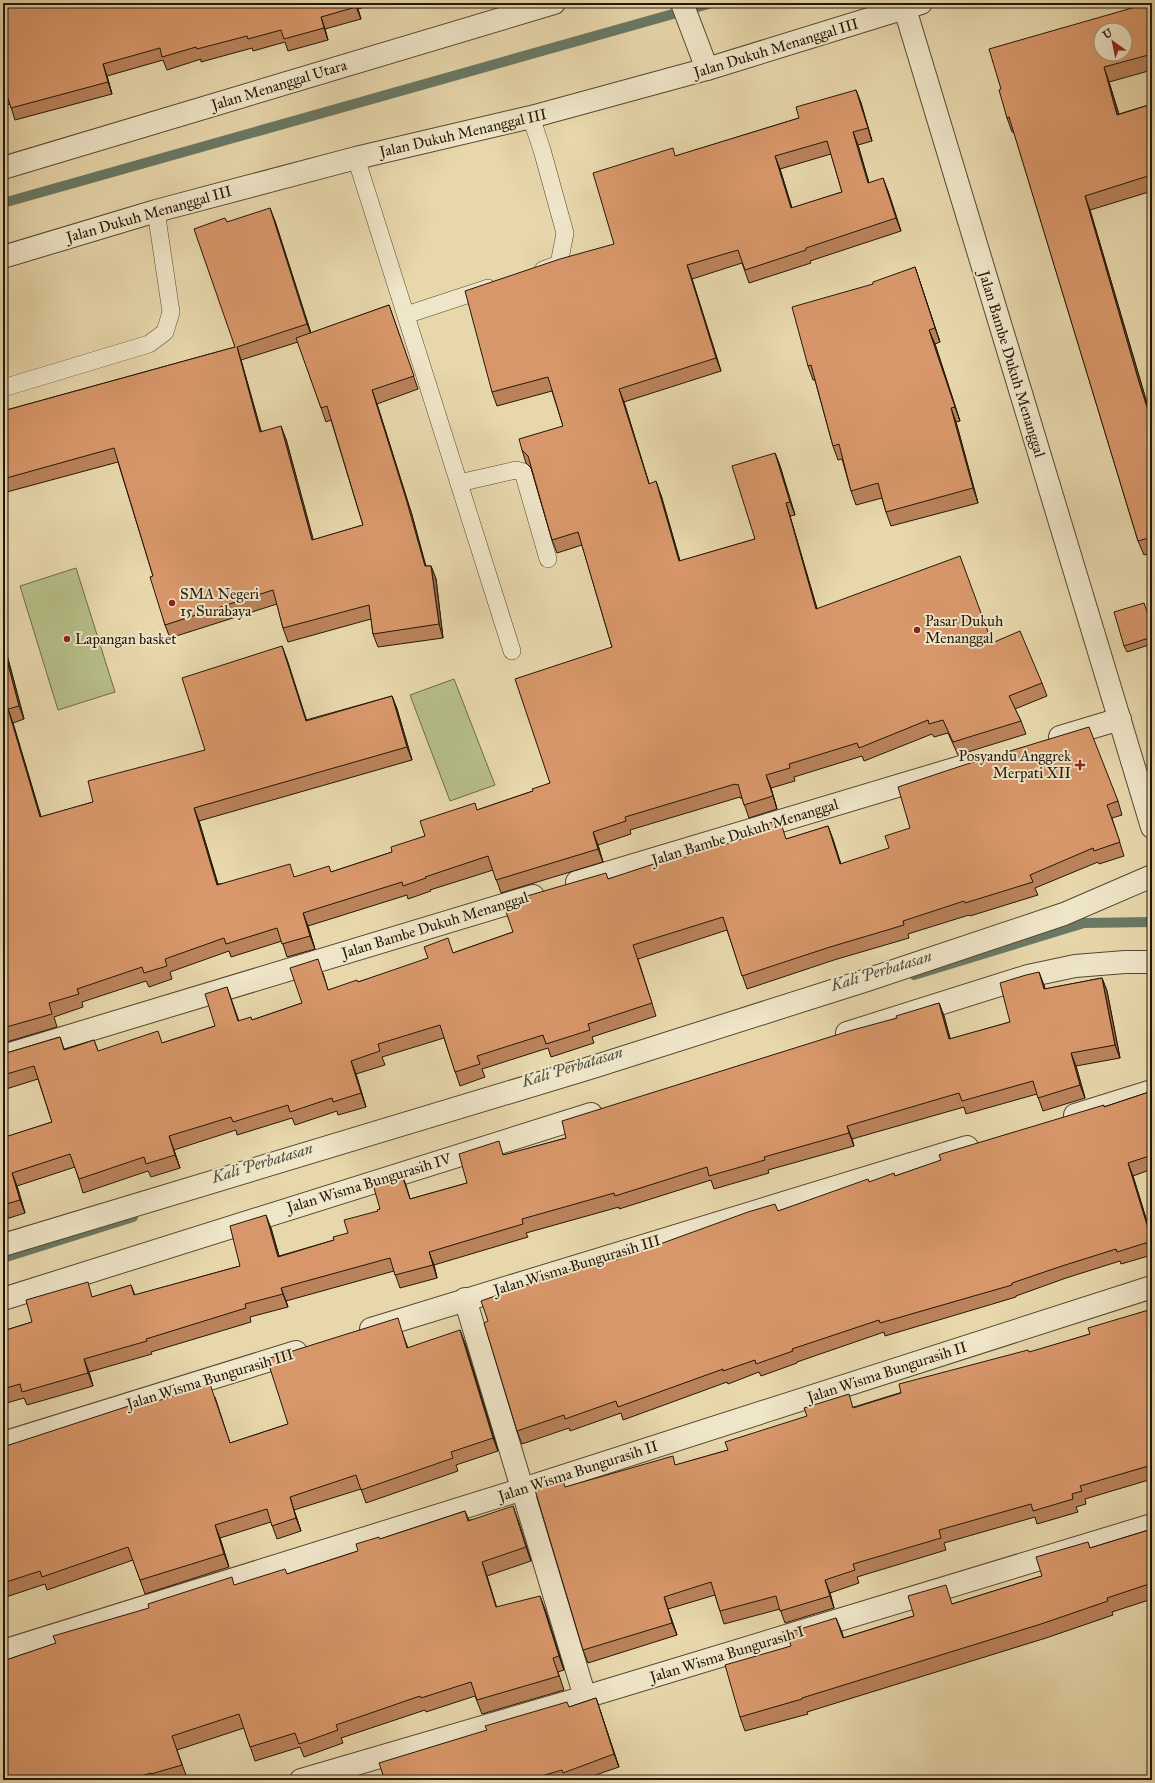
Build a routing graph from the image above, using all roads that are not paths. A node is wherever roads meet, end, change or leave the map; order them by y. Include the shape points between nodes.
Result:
1 (554, 3) edge
2 (682, 3) edge
3 (913, 6) edge
4 (705, 64) junction
5 (531, 117) junction
6 (356, 158) junction
7 (3, 168) edge
8 (156, 211) junction
9 (3, 257) edge
10 (526, 276) edge
11 (505, 283) edge
12 (406, 315) junction
13 (3, 388) edge
14 (459, 483) junction
15 (548, 559) dead end
16 (512, 651) dead end
17 (1120, 719) junction
18 (1044, 742) edge
19 (982, 760) edge
20 (1152, 827) edge
21 (1152, 876) edge
22 (1152, 962) edge
23 (830, 1038) edge
24 (3, 1056) edge
25 (1152, 1091) edge
26 (610, 1108) edge
27 (1059, 1119) edge
28 (983, 1142) edge
29 (3, 1245) edge
30 (1152, 1287) edge
31 (3, 1299) edge
32 (465, 1299) junction
33 (351, 1335) edge
34 (313, 1346) edge
35 (3, 1443) edge
36 (523, 1489) junction
37 (1152, 1525) edge
38 (3, 1651) edge
39 (585, 1697) junction
40 (301, 1780) edge

1 - 7 street, Jalan Menanggal Utara
2 - 4 street
3 - 4 street, Jalan Dukuh Menanggal III
3 - 17 street, Jalan Bambe Dukuh Menanggal
4 - 5 street, Jalan Dukuh Menanggal III
5 - 6 street, Jalan Dukuh Menanggal III
5 - 10 lane via 565,233 559,264
6 - 8 street, Jalan Dukuh Menanggal III
6 - 12 lane
8 - 9 street, Jalan Dukuh Menanggal III
8 - 13 lane via 171,312 165,332 149,344
11 - 12 lane
12 - 14 lane
14 - 15 lane via 516,470 523,472
14 - 16 lane
17 - 18 street
17 - 20 street, Jalan Bambe Dukuh Menanggal
19 - 24 street, Jalan Bambe Dukuh Menanggal
21 - 29 street via 1064,914 860,982 593,1067
22 - 23 street via 1075,966 1028,976
25 - 27 street
26 - 31 street, Jalan Wisma Bungurasih IV
28 - 32 street, Jalan Wisma Bungurasih III
30 - 36 street, Jalan Wisma Bungurasih II
32 - 33 street, Jalan Wisma Bungurasih III
32 - 36 street
34 - 35 street, Jalan Wisma Bungurasih III
36 - 38 street, Jalan Wisma Bungurasih II
36 - 39 street
37 - 39 street, Jalan Wisma Bungurasih I
39 - 40 street, Jalan Wisma Bungurasih I

